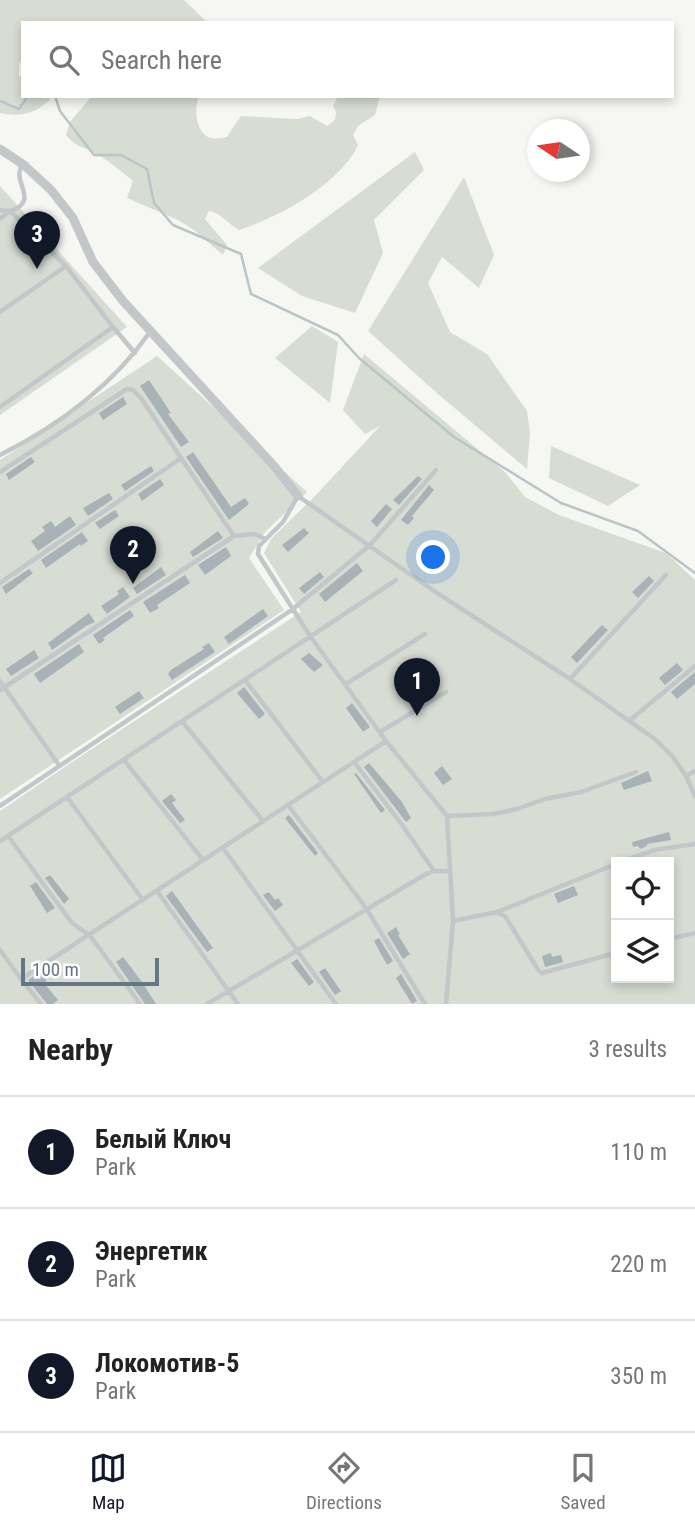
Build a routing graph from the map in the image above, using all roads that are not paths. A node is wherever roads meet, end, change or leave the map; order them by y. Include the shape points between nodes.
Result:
1 (0, 149) edge
2 (24, 164) junction
3 (0, 210) edge
4 (10, 211) junction
5 (0, 219) edge
6 (66, 266) junction
7 (0, 312) edge
8 (113, 327) junction
9 (150, 331) junction
10 (135, 353) junction
11 (0, 407) edge
12 (0, 455) edge
13 (181, 458) junction
14 (436, 470) dead end
15 (0, 472) edge
16 (298, 496) junction
17 (234, 536) junction
18 (265, 539) junction
19 (370, 545) junction
20 (666, 575) dead end
21 (396, 580) dead end
22 (0, 583) edge
23 (293, 608) junction
24 (425, 634) dead end
25 (310, 636) junction
26 (695, 666) edge
27 (245, 679) junction
28 (570, 679) junction
29 (0, 681) edge
30 (346, 684) junction
31 (2, 689) edge
32 (446, 692) dead end
33 (182, 721) junction
34 (629, 721) junction
35 (380, 732) junction
36 (386, 741) junction
37 (124, 760) junction
38 (354, 762) junction
39 (59, 765) junction
40 (695, 771) edge
41 (636, 772) dead end
42 (686, 776) junction
43 (323, 782) junction
44 (695, 796) edge
45 (67, 797) junction
46 (288, 805) junction
47 (0, 806) edge
48 (447, 816) junction
49 (262, 821) junction
50 (8, 836) junction
51 (0, 841) edge
52 (695, 844) edge
53 (223, 848) junction
54 (635, 857) edge
55 (203, 860) junction
56 (611, 866) edge
57 (434, 871) junction
58 (449, 871) junction
59 (157, 890) junction
60 (143, 900) junction
61 (366, 908) junction
62 (496, 912) junction
63 (453, 921) junction
64 (695, 933) edge
65 (89, 935) junction
66 (674, 938) edge
67 (298, 949) junction
68 (0, 950) edge
69 (611, 954) edge
70 (21, 979) junction
71 (229, 991) junction
72 (41, 1004) edge
73 (140, 1004) edge
74 (207, 1004) edge
75 (238, 1004) edge
76 (336, 1004) edge
77 (425, 1004) edge
78 (446, 1004) edge

1 - 2 street
2 - 4 lane via 18,175 25,199
2 - 9 street via 73,218 93,262
3 - 4 lane
4 - 5 lane
4 - 6 lane
6 - 7 lane
6 - 8 lane
8 - 10 lane
8 - 11 lane
9 - 10 lane
9 - 16 street
10 - 12 lane via 98,391 38,436
13 - 15 lane via 141,398 127,389
13 - 17 lane
13 - 22 lane
14 - 19 lane
16 - 18 lane via 283,522
16 - 19 lane
17 - 18 lane via 255,534
17 - 31 lane
18 - 23 lane via 258,554
19 - 23 lane
19 - 28 lane
20 - 28 lane
21 - 25 lane
23 - 25 lane
23 - 39 lane
24 - 30 lane
25 - 27 lane
25 - 30 lane
26 - 34 lane
27 - 33 lane
27 - 43 lane
28 - 34 lane
29 - 31 lane
30 - 35 lane
31 - 39 lane
32 - 35 lane
33 - 37 lane
33 - 49 lane
34 - 42 lane via 656,740
35 - 36 lane
36 - 38 lane
36 - 48 lane
37 - 45 lane
37 - 55 lane
38 - 43 lane
38 - 57 lane
39 - 47 lane
40 - 42 lane
41 - 48 lane via 517,809
42 - 44 lane
43 - 46 lane
45 - 50 lane
45 - 60 lane
46 - 49 lane
46 - 61 lane
48 - 58 lane
49 - 53 lane
50 - 51 lane
50 - 65 lane via 72,923
52 - 54 lane
53 - 55 lane
53 - 67 lane
55 - 59 lane
56 - 62 lane
57 - 58 lane
57 - 61 lane
58 - 63 lane
59 - 60 lane
59 - 71 lane
60 - 65 lane
61 - 67 lane
61 - 77 lane
62 - 63 lane
62 - 69 lane via 505,916 542,973
63 - 78 lane
64 - 66 lane
65 - 70 lane
65 - 73 lane
67 - 71 lane
67 - 76 lane
68 - 70 lane
70 - 72 lane
71 - 74 lane
71 - 75 lane

